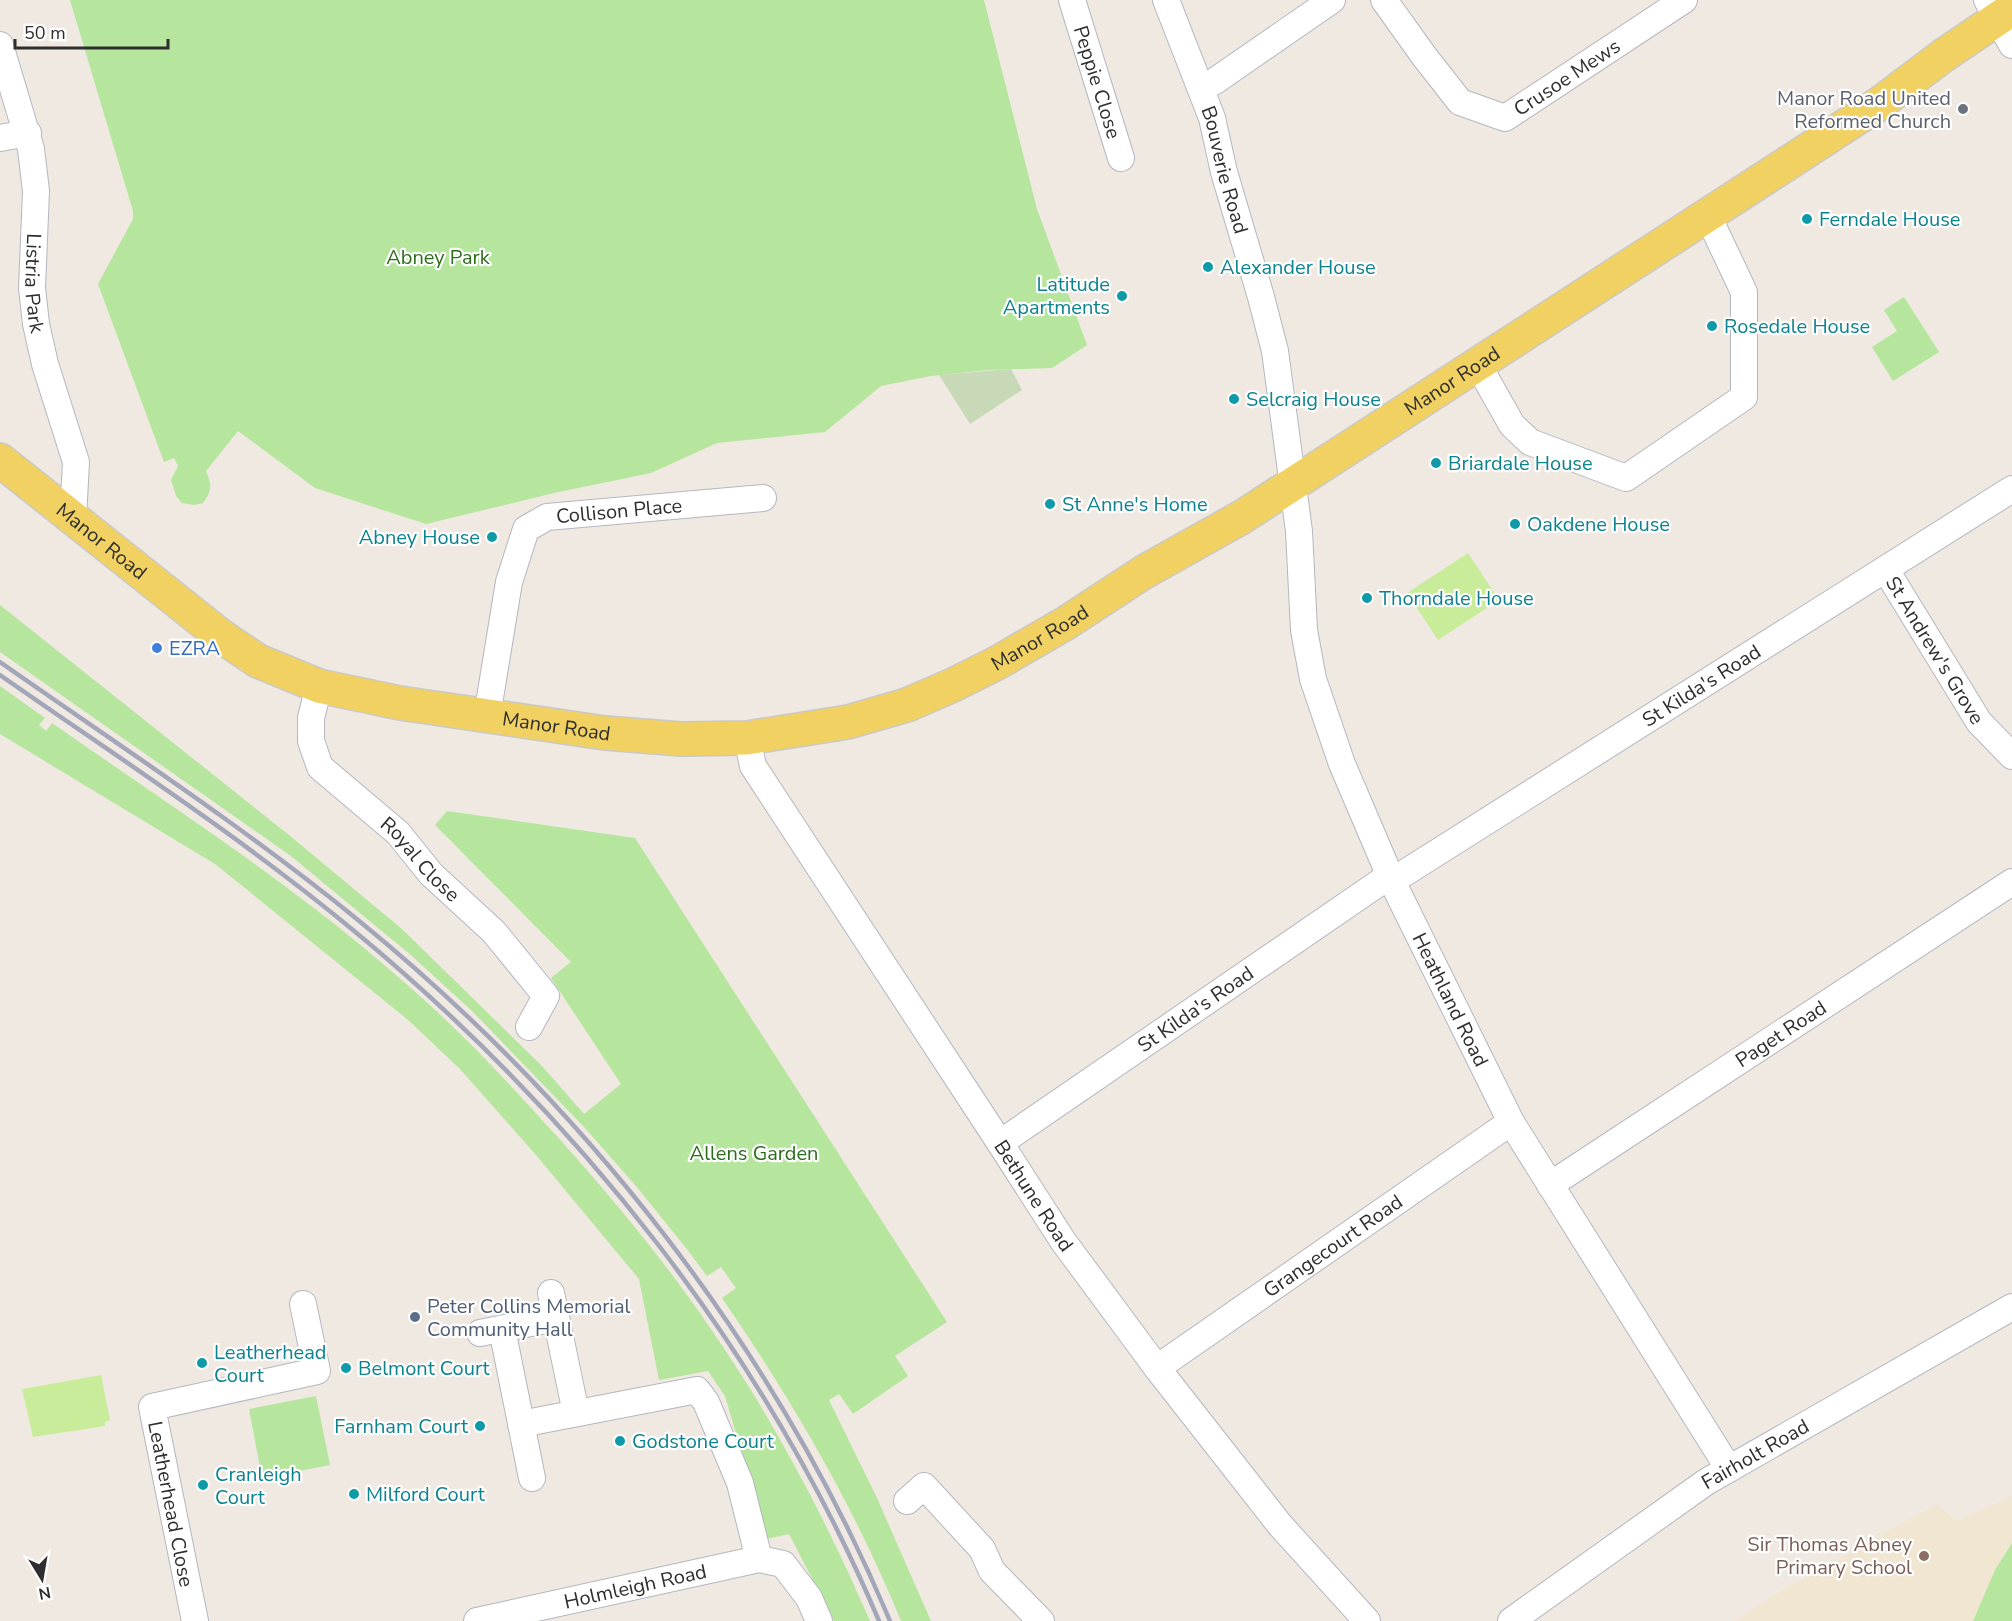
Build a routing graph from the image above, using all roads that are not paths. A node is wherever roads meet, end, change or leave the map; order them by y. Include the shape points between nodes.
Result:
1 (1166, 0) edge
2 (1332, 0) edge
3 (1384, 0) edge
4 (1684, 0) edge
5 (1078, 2) edge
6 (2002, 18) edge
7 (0, 45) edge
8 (1201, 88) junction
9 (28, 133) junction
10 (0, 138) edge
11 (1121, 158) dead end
12 (1707, 214) junction
13 (1477, 363) junction
14 (0, 460) edge
15 (1292, 486) junction
16 (2012, 489) edge
17 (763, 498) dead end
18 (73, 518) junction
19 (1886, 570) junction
20 (319, 686) junction
21 (488, 716) junction
22 (747, 738) junction
23 (2012, 756) edge
24 (1391, 879) junction
25 (2012, 882) edge
26 (529, 1027) dead end
27 (1510, 1122) junction
28 (1000, 1143) junction
29 (1550, 1185) junction
30 (551, 1293) dead end
31 (303, 1304) dead end
32 (2012, 1307) edge
33 (556, 1318) junction
34 (1157, 1368) junction
35 (576, 1413) junction
36 (521, 1424) junction
37 (1728, 1469) junction
38 (532, 1478) dead end
39 (907, 1501) dead end
40 (759, 1559) junction
41 (195, 1621) edge
42 (477, 1621) edge
43 (819, 1621) edge
44 (1041, 1621) edge
45 (1367, 1621) edge
46 (1511, 1621) edge

1 - 8 street, Bouverie Road
2 - 8 street
3 - 4 street, Crusoe Mews via 1460,102 1505,118
5 - 11 street, Peppie Close
6 - 12 main road, Manor Road via 1879,104
7 - 9 street, Listria Park
8 - 15 street, Bouverie Road via 1275,351
9 - 10 street
9 - 18 street, Listria Park via 36,191 31,267 36,324 76,462
12 - 13 main road, Manor Road
12 - 13 street via 1744,292 1744,397 1626,478 1530,442 1512,426
13 - 15 main road, Manor Road
14 - 18 main road, Manor Road
15 - 22 main road, Manor Road via 1144,572 1066,624 953,686 907,705 848,722
15 - 24 street, Heathland Road via 1299,531 1304,630 1313,680 1342,764
16 - 19 street, St Kilda's Road
17 - 21 street, Collison Place via 548,517 526,529 508,582
18 - 20 main road, Manor Road via 220,636 258,661
19 - 23 street, St Andrew's Grove via 1979,722
19 - 24 street, St Kilda's Road
20 - 21 main road, Manor Road
20 - 26 street, Royal Close via 310,741 320,767 398,833 431,874 494,932 520,963 546,996
21 - 22 main road, Manor Road via 681,740
22 - 28 street, Bethune Road via 753,766
24 - 27 street, Heathland Road
24 - 28 street, St Kilda's Road
25 - 29 street, Paget Road
27 - 29 street, Heathland Road
27 - 34 street, Grangecourt Road
28 - 34 street, Bethune Road via 1063,1241
29 - 37 street, Heathland Road
30 - 33 street
31 - 41 street, Leatherhead Close via 318,1376 152,1407
32 - 37 street, Fairholt Road
33 - 35 street
33 - 36 street via 491,1331
34 - 45 street, Bethune Road via 1280,1525
35 - 36 street
35 - 40 street via 697,1390 726,1445 740,1483
36 - 38 street
37 - 46 street, Fairholt Road
39 - 44 street via 924,1486 982,1549 992,1571
40 - 42 street, Holmleigh Road
40 - 43 street via 783,1564 809,1598

